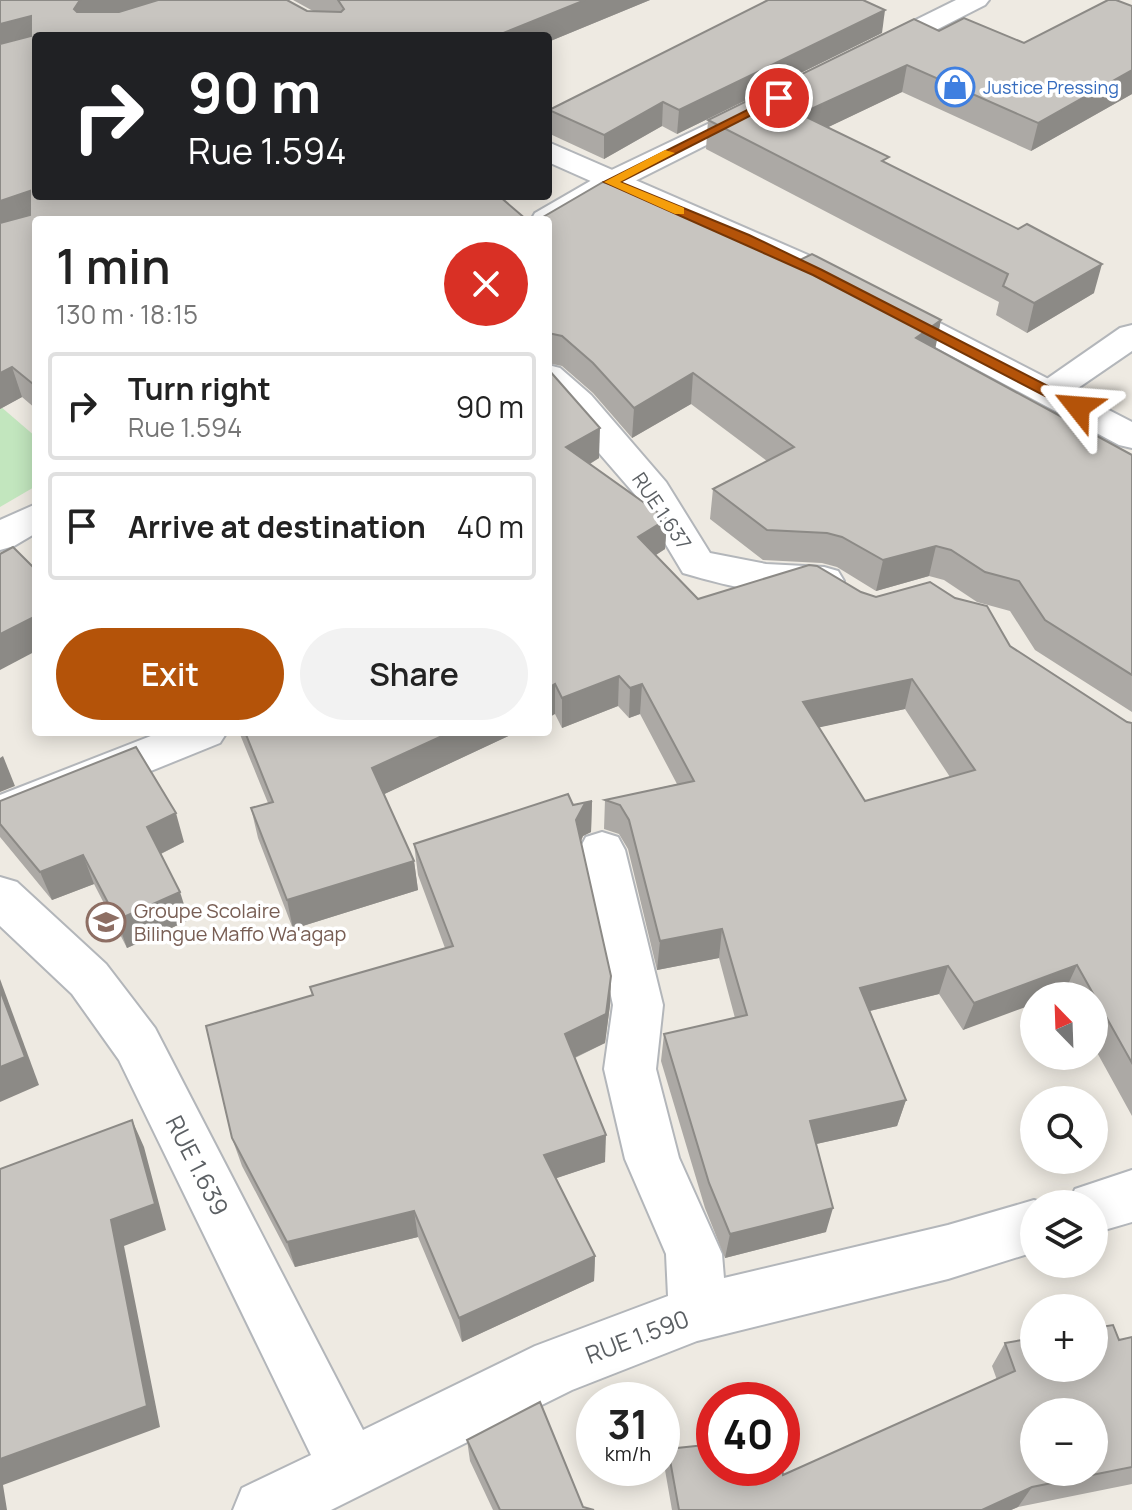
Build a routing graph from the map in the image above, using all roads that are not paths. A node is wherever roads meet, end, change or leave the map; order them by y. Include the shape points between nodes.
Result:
1 (976, 0) edge
2 (850, 63) edge
3 (779, 98) edge
4 (552, 153) edge
5 (610, 182) junction
6 (552, 216) edge
7 (1132, 335) edge
8 (552, 379) edge
9 (1050, 392) junction
10 (1132, 437) edge
11 (32, 518) edge
12 (0, 537) edge
13 (859, 602) edge
14 (195, 736) edge
15 (0, 814) edge
16 (602, 850) dead end
17 (0, 896) edge
18 (1132, 1196) edge
19 (1108, 1203) edge
20 (1020, 1230) edge
21 (697, 1313) junction
22 (349, 1467) junction
23 (264, 1510) edge

1 - 2 street
3 - 5 street
4 - 5 street
5 - 6 street
5 - 9 street via 805,267
7 - 9 street
8 - 13 street, RUE 1.637 via 653,491 697,564 766,578 821,580
9 - 10 street
11 - 12 street
14 - 15 street
16 - 21 street via 638,1005 630,1069 652,1159 694,1254
17 - 22 street, RUE 1.639 via 89,979 137,1044
18 - 19 street
20 - 21 street, RUE 1.590
21 - 22 street, RUE 1.590 via 556,1367
22 - 23 street, RUE 1.590

